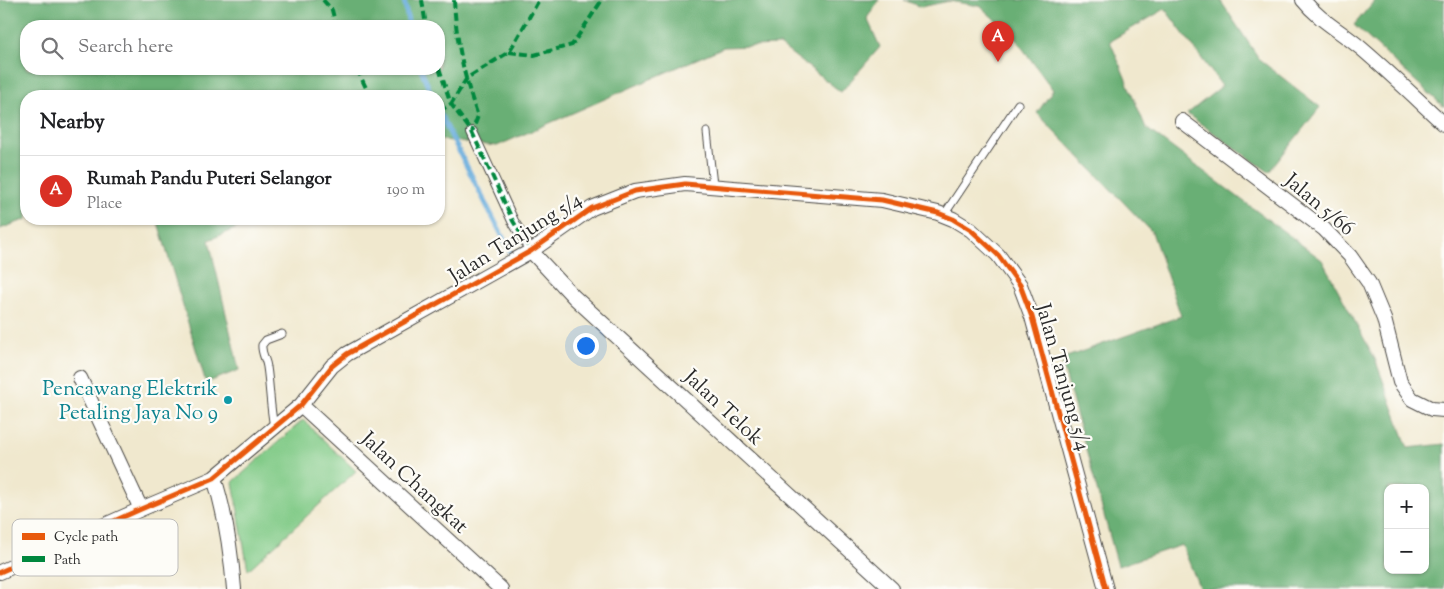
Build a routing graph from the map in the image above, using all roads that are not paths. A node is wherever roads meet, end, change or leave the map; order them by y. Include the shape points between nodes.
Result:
1 (1303, 0) edge
2 (1018, 104) dead end
3 (1182, 122) dead end
4 (1444, 124) edge
5 (472, 132) dead end
6 (707, 132) dead end
7 (713, 186) junction
8 (944, 215) junction
9 (532, 251) junction
10 (282, 334) dead end
11 (80, 378) dead end
12 (301, 404) junction
13 (1444, 410) edge
14 (274, 427) junction
15 (214, 478) junction
16 (141, 509) junction
17 (119, 519) edge
18 (12, 567) edge
19 (0, 572) edge
20 (234, 589) edge
21 (501, 589) edge
22 (892, 589) edge
23 (1106, 589) edge

1 - 4 street
2 - 8 lane
3 - 13 street, Jalan 5/66 via 1324,229 1350,256 1369,283 1384,319 1400,382 1412,399 1432,409
5 - 9 street via 513,221
6 - 7 lane
7 - 8 street, Jalan Tanjung 5/4 via 882,200
7 - 9 street, Jalan Tanjung 5/4 via 685,184 636,191 592,208
8 - 23 street, Jalan Tanjung 5/4 via 971,230 998,255 1020,285 1032,317
9 - 12 street, Jalan Tanjung 5/4 via 347,354 332,366
9 - 22 street, Jalan Telok via 574,297
10 - 14 lane via 262,345
11 - 16 street
12 - 14 street, Jalan Tanjung 5/4
12 - 21 street, Jalan Changkat
14 - 15 street, Jalan Tanjung 5/4
15 - 16 street, Jalan Tanjung 5/4
15 - 20 street via 232,556
16 - 17 street, Jalan Tanjung 5/4
18 - 19 street, Jalan Tanjung 5/4

